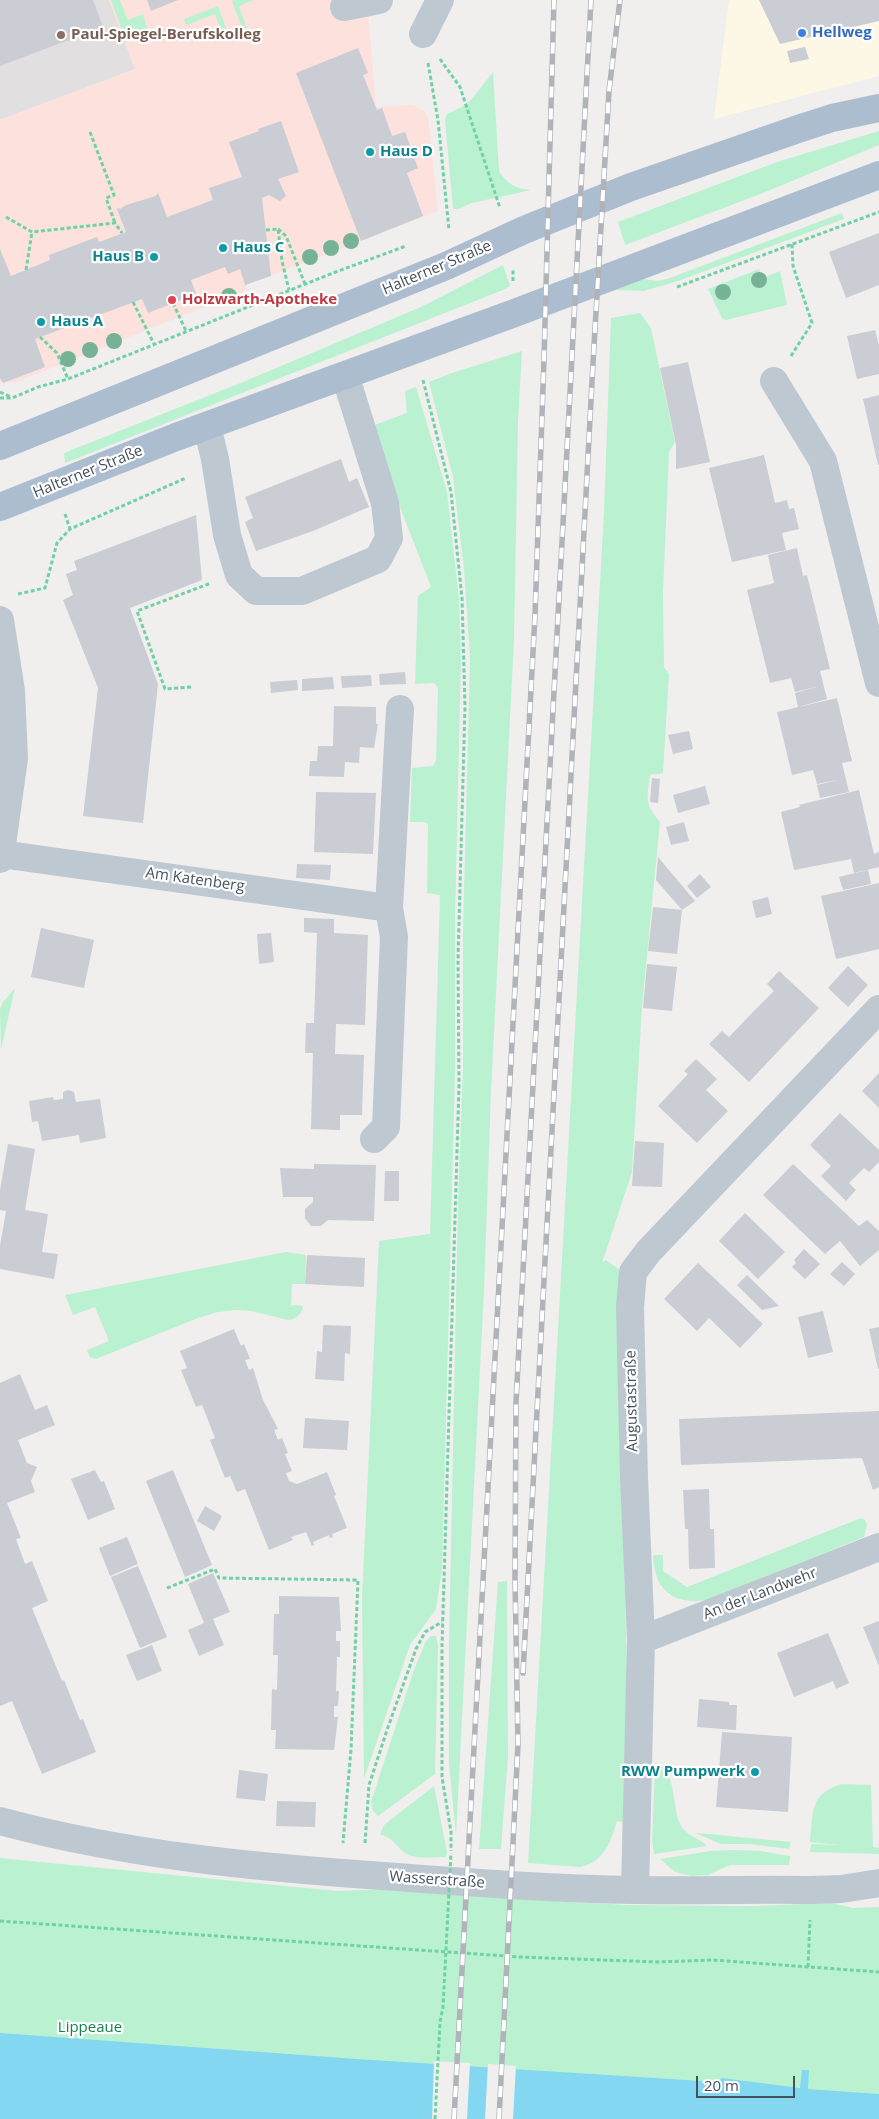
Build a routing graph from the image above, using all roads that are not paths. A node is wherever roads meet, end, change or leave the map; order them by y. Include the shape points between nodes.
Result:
1 (379, 0) edge
2 (440, 0) edge
3 (344, 7) dead end
4 (423, 34) road end
5 (879, 108) edge
6 (879, 175) edge
7 (343, 376) junction
8 (774, 381) road end
9 (207, 426) junction
10 (0, 446) edge
11 (0, 506) edge
12 (5, 608) edge
13 (879, 683) edge
14 (400, 709) dead end
15 (0, 856) edge
16 (389, 908) junction
17 (879, 1009) edge
18 (374, 1139) dead end
19 (879, 1547) edge
20 (641, 1640) junction
21 (0, 1821) edge
22 (879, 1883) edge
23 (635, 1890) junction

1 - 3 street
2 - 4 street
5 - 10 main road, Halterner Straße via 832,118 631,187
6 - 7 main road, Halterner Straße
7 - 9 main road, Halterner Straße
7 - 9 street via 385,503 389,538 378,559 302,591 256,591 239,575 227,535
8 - 13 street via 823,461
9 - 11 main road, Halterner Straße
12 - 15 street, Am Katenberg via 14,758
14 - 16 street
15 - 16 street, Am Katenberg
16 - 18 street via 394,938 386,1127
17 - 20 street, Augustastraße via 632,1272 634,1477
19 - 20 street, An der Landwehr
20 - 23 street, Augustastraße
21 - 23 street, Wasserstraße via 100,1843 213,1861 352,1874
22 - 23 street, Wasserstraße via 812,1890

